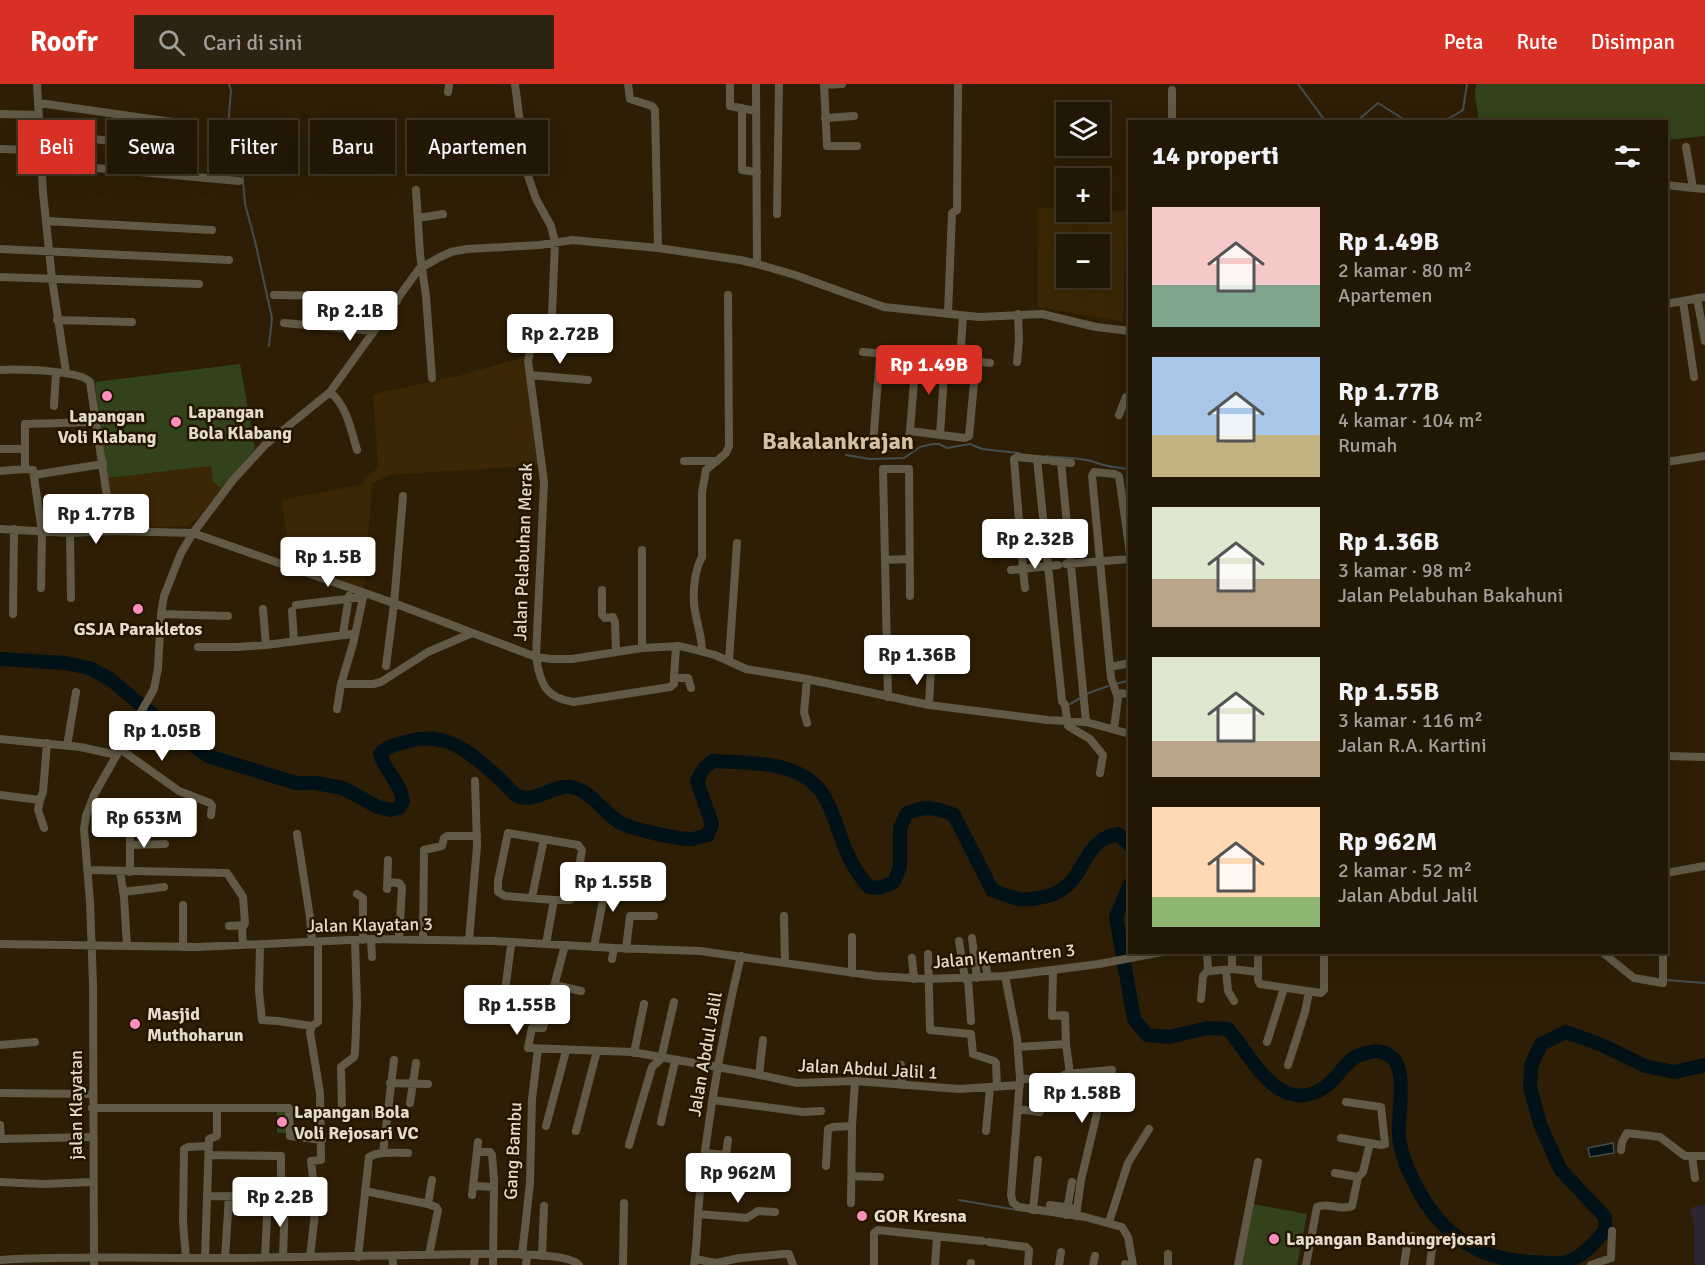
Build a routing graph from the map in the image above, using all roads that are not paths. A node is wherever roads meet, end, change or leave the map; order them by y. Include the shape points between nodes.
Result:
1 (37, 84) edge
2 (515, 84) edge
3 (628, 84) edge
4 (730, 84) edge
5 (756, 84) edge
6 (779, 84) edge
7 (824, 84) edge
8 (842, 84) edge
9 (958, 84) edge
10 (1173, 90) dead end
11 (39, 104) junction
12 (742, 108) junction
13 (756, 111) junction
14 (0, 114) edge
15 (39, 115) junction
16 (854, 116) dead end
17 (825, 118) junction
18 (40, 120) edge
19 (157, 120) edge
20 (520, 120) edge
21 (1173, 120) edge
22 (856, 146) dead end
23 (1686, 147) dead end
24 (0, 149) edge
25 (18, 149) edge
26 (95, 168) edge
27 (757, 172) junction
28 (42, 174) edge
29 (528, 174) edge
30 (239, 181) dead end
31 (1668, 185) edge
32 (1700, 188) edge
33 (416, 190) dead end
34 (443, 214) dead end
35 (777, 214) dead end
36 (418, 218) junction
37 (46, 220) junction
38 (212, 230) dead end
39 (555, 242) junction
40 (658, 248) junction
41 (0, 249) edge
42 (49, 251) junction
43 (229, 260) dead end
44 (758, 264) junction
45 (423, 266) junction
46 (0, 277) edge
47 (52, 279) junction
48 (199, 284) dead end
49 (274, 295) dead end
50 (728, 295) dead end
51 (1701, 298) edge
52 (397, 301) junction
53 (1683, 301) junction
54 (1668, 304) edge
55 (948, 314) junction
56 (1018, 314) junction
57 (963, 316) junction
58 (57, 320) junction
59 (132, 322) dead end
60 (284, 323) dead end
61 (374, 331) junction
62 (1128, 331) edge
63 (1705, 341) edge
64 (863, 352) dead end
65 (880, 354) junction
66 (916, 357) junction
67 (945, 359) junction
68 (960, 361) junction
69 (976, 362) junction
70 (1017, 362) dead end
71 (990, 363) dead end
72 (0, 370) edge
73 (66, 372) junction
74 (56, 373) junction
75 (530, 375) junction
76 (1694, 377) dead end
77 (432, 378) dead end
78 (588, 380) dead end
79 (330, 392) junction
80 (1128, 398) edge
81 (54, 406) dead end
82 (1119, 416) dead end
83 (96, 422) junction
84 (910, 431) junction
85 (940, 435) junction
86 (25, 448) junction
87 (0, 449) edge
88 (357, 450) dead end
89 (1705, 456) edge
90 (684, 461) dead end
91 (717, 461) junction
92 (1049, 461) junction
93 (1668, 462) edge
94 (1071, 463) dead end
95 (103, 464) junction
96 (25, 469) junction
97 (0, 471) edge
98 (34, 475) junction
99 (403, 496) dead end
100 (0, 529) edge
101 (14, 529) junction
102 (112, 531) junction
103 (42, 532) junction
104 (70, 533) junction
105 (193, 533) junction
106 (1128, 540) edge
107 (737, 543) dead end
108 (642, 550) dead end
109 (910, 559) junction
110 (1128, 559) edge
111 (885, 561) junction
112 (1099, 562) junction
113 (1060, 565) junction
114 (1023, 569) junction
115 (1011, 570) dead end
116 (41, 588) dead end
117 (351, 588) junction
118 (1025, 588) dead end
119 (602, 590) dead end
120 (364, 595) junction
121 (910, 596) dead end
122 (71, 598) dead end
123 (349, 599) junction
124 (394, 604) junction
125 (263, 609) dead end
126 (13, 614) dead end
127 (161, 614) junction
128 (228, 616) dead end
129 (472, 633) junction
130 (294, 641) junction
131 (266, 645) junction
132 (198, 646) dead end
133 (676, 646) junction
134 (642, 648) junction
135 (616, 651) junction
136 (702, 651) junction
137 (536, 657) junction
138 (729, 661) junction
139 (1128, 663) edge
140 (386, 666) dead end
141 (931, 667) dead end
142 (1110, 667) junction
143 (674, 678) junction
144 (807, 679) junction
145 (341, 684) junction
146 (692, 688) dead end
147 (75, 692) dead end
148 (1117, 693) junction
149 (1128, 694) edge
150 (888, 697) junction
151 (929, 705) junction
152 (337, 709) dead end
153 (1067, 721) junction
154 (1086, 722) junction
155 (807, 723) dead end
156 (1114, 729) junction
157 (1128, 733) edge
158 (0, 739) edge
159 (47, 743) junction
160 (67, 746) junction
161 (118, 752) junction
162 (1668, 756) edge
163 (1705, 757) edge
164 (1100, 773) dead end
165 (476, 781) dead end
166 (0, 795) edge
167 (40, 800) junction
168 (212, 814) dead end
169 (130, 825) dead end
170 (44, 828) dead end
171 (297, 834) dead end
172 (477, 836) junction
173 (544, 839) junction
174 (165, 844) dead end
175 (130, 845) junction
176 (388, 860) dead end
177 (1705, 866) edge
178 (88, 870) junction
179 (120, 871) junction
180 (130, 872) junction
181 (1668, 873) edge
182 (608, 874) dead end
183 (164, 887) dead end
184 (123, 892) junction
185 (357, 894) dead end
186 (532, 897) junction
187 (554, 900) junction
188 (183, 905) dead end
189 (654, 916) dead end
190 (784, 916) dead end
191 (244, 925) junction
192 (229, 926) dead end
193 (852, 937) dead end
194 (972, 938) dead end
195 (399, 939) junction
196 (423, 939) junction
197 (363, 940) junction
198 (469, 940) junction
199 (959, 941) dead end
200 (315, 942) junction
201 (0, 944) edge
202 (546, 944) junction
203 (92, 945) junction
204 (243, 945) junction
205 (260, 945) junction
206 (565, 945) junction
207 (127, 946) junction
208 (511, 946) dead end
209 (183, 947) junction
210 (594, 947) junction
211 (614, 948) junction
212 (626, 948) junction
213 (928, 954) dead end
214 (1154, 954) edge
215 (1207, 954) edge
216 (1232, 954) edge
217 (1258, 954) edge
218 (1324, 954) edge
219 (1604, 954) edge
220 (1663, 954) edge
221 (741, 956) junction
222 (984, 956) dead end
223 (372, 957) dead end
224 (912, 958) dead end
225 (612, 959) dead end
226 (785, 962) junction
227 (1229, 969) junction
228 (1053, 970) junction
229 (1208, 970) junction
230 (1258, 972) junction
231 (852, 973) junction
232 (1005, 976) junction
233 (987, 977) junction
234 (914, 979) junction
235 (929, 979) junction
236 (970, 979) junction
237 (555, 986) junction
238 (1284, 988) junction
239 (581, 992) dead end
240 (1309, 992) junction
241 (504, 998) dead end
242 (1201, 999) dead end
243 (1234, 1000) dead end
244 (674, 1002) dead end
245 (644, 1004) dead end
246 (971, 1021) dead end
247 (312, 1026) junction
248 (763, 1040) dead end
249 (35, 1042) dead end
250 (1267, 1042) dead end
251 (1066, 1044) junction
252 (0, 1045) edge
253 (1018, 1047) junction
254 (538, 1049) junction
255 (566, 1051) junction
256 (597, 1051) junction
257 (634, 1053) junction
258 (661, 1059) junction
259 (394, 1060) dead end
260 (675, 1061) junction
261 (416, 1063) dead end
262 (901, 1065) dead end
263 (1288, 1065) dead end
264 (716, 1067) junction
265 (759, 1074) junction
266 (1070, 1074) junction
267 (855, 1081) junction
268 (1020, 1082) junction
269 (390, 1083) junction
270 (412, 1084) junction
271 (428, 1084) dead end
272 (902, 1085) junction
273 (993, 1088) junction
274 (0, 1093) edge
275 (92, 1094) junction
276 (713, 1100) junction
277 (1346, 1102) dead end
278 (410, 1103) dead end
279 (92, 1108) junction
280 (216, 1108) junction
281 (1018, 1109) junction
282 (821, 1112) dead end
283 (1040, 1112) dead end
284 (386, 1115) junction
285 (661, 1122) dead end
286 (0, 1125) edge
287 (546, 1126) dead end
288 (852, 1126) junction
289 (1149, 1129) dead end
290 (576, 1131) dead end
291 (986, 1131) dead end
292 (92, 1137) junction
293 (1, 1138) edge
294 (1341, 1138) dead end
295 (322, 1140) junction
296 (728, 1140) dead end
297 (478, 1142) dead end
298 (1370, 1143) junction
299 (629, 1145) dead end
300 (1621, 1150) dead end
301 (209, 1151) junction
302 (477, 1152) junction
303 (383, 1153) junction
304 (408, 1153) dead end
305 (705, 1153) junction
306 (725, 1155) junction
307 (1705, 1156) edge
308 (1692, 1157) junction
309 (1038, 1161) dead end
310 (1258, 1162) dead end
311 (826, 1166) dead end
312 (1335, 1173) dead end
313 (852, 1176) junction
314 (880, 1177) dead end
315 (1358, 1177) junction
316 (1695, 1178) dead end
317 (432, 1180) dead end
318 (0, 1182) edge
319 (93, 1182) junction
320 (722, 1182) dead end
321 (1072, 1182) dead end
322 (494, 1187) junction
323 (365, 1191) junction
324 (207, 1196) junction
325 (229, 1196) junction
326 (268, 1197) junction
327 (281, 1197) junction
328 (624, 1203) dead end
329 (852, 1203) dead end
330 (428, 1204) junction
331 (544, 1206) dead end
332 (1050, 1206) dead end
333 (1033, 1210) junction
334 (775, 1212) dead end
335 (1071, 1212) junction
336 (698, 1214) junction
337 (1109, 1222) junction
338 (1611, 1231) dead end
339 (936, 1237) junction
340 (1061, 1251) dead end
341 (475, 1254) junction
342 (493, 1254) junction
343 (1168, 1254) dead end
344 (434, 1255) junction
345 (542, 1256) junction
346 (310, 1257) junction
347 (358, 1257) junction
348 (186, 1258) junction
349 (205, 1258) junction
350 (225, 1258) junction
351 (525, 1259) edge
352 (0, 1260) edge
353 (262, 1260) edge
354 (288, 1260) edge
355 (392, 1260) edge
356 (94, 1261) edge
357 (368, 1261) edge
358 (694, 1262) edge
359 (1612, 1262) edge
360 (716, 1264) edge
361 (438, 1265) edge
362 (474, 1265) edge
363 (493, 1265) edge
364 (579, 1265) edge
365 (623, 1265) edge
366 (793, 1265) edge
367 (874, 1265) edge
368 (935, 1265) edge
369 (1028, 1265) edge
370 (1059, 1265) edge
371 (1133, 1265) edge
372 (1168, 1265) edge
373 (1238, 1265) edge
374 (1306, 1265) edge
375 (1404, 1265) edge
376 (1430, 1265) edge
377 (1591, 1265) edge

1 - 11 street
2 - 20 street
3 - 40 street via 630,99 655,110
4 - 12 street via 730,106
5 - 13 street
6 - 35 street
7 - 8 street
7 - 17 street
9 - 55 street via 957,210 952,213
10 - 21 street
11 - 15 street
11 - 19 street
12 - 13 street
12 - 27 street via 742,170
13 - 27 street
14 - 15 street
15 - 18 street
16 - 17 street
17 - 22 street via 827,146
23 - 32 street
24 - 25 street
26 - 30 street
27 - 44 street
28 - 37 street
29 - 39 street
31 - 32 street
33 - 36 street
34 - 36 street
36 - 45 street
37 - 38 street
37 - 42 street
39 - 40 street via 584,240
39 - 45 street via 459,251
39 - 75 street, Jalan Pelabuhan Merak via 552,315 531,344
40 - 44 street
41 - 42 street
42 - 43 street
42 - 47 street
44 - 55 street via 877,305
45 - 52 street, jalan Klayatan
45 - 77 street
46 - 47 street
47 - 48 street
47 - 58 street
49 - 52 street
50 - 91 street via 729,446
51 - 53 street
51 - 63 street
52 - 61 street, jalan Klayatan
53 - 54 street
53 - 76 street
55 - 57 street
56 - 57 street
56 - 62 street via 1042,314
56 - 70 street
57 - 68 street
58 - 59 street
58 - 73 street
60 - 61 street
61 - 79 street, jalan Klayatan
64 - 65 street
65 - 66 street
65 - 84 street via 873,444 878,448 903,447
66 - 67 street
66 - 84 street
67 - 68 street
67 - 85 street
68 - 69 street
69 - 71 street
69 - 85 street via 970,433 964,438
72 - 74 street
73 - 74 street
73 - 83 street via 88,378
74 - 81 street
75 - 78 street
75 - 137 street, Jalan Pelabuhan Merak via 544,475
79 - 88 street via 346,415
79 - 105 street, jalan Klayatan via 265,445
80 - 82 street
83 - 86 street via 25,424
83 - 95 street
84 - 85 street
86 - 87 street
86 - 96 street
89 - 93 street
90 - 91 street
91 - 136 street via 706,470 702,492 702,557 694,604
92 - 94 street
92 - 113 street
92 - 113 street
92 - 114 street via 1014,459
95 - 98 street
95 - 102 street
96 - 97 street
96 - 98 street via 32,469
98 - 103 street
99 - 124 street
100 - 101 street
101 - 103 street
101 - 126 street
102 - 104 street
102 - 105 street
103 - 104 street
103 - 116 street
104 - 122 street
105 - 117 street
105 - 127 street, jalan Klayatan via 173,572
106 - 112 street via 1119,476 1094,472
107 - 138 street
108 - 134 street
109 - 111 street
109 - 111 street via 909,469 883,469
109 - 121 street
110 - 112 street
111 - 150 street
112 - 113 street
112 - 142 street
113 - 114 street
113 - 153 street via 1056,653
113 - 154 street
114 - 115 street
114 - 118 street
117 - 120 street
117 - 123 street
119 - 135 street via 602,615 613,617 615,622
120 - 123 street
120 - 124 street
120 - 145 street
123 - 130 street via 347,634
123 - 130 street via 294,608
124 - 129 street
124 - 140 street
125 - 131 street
127 - 128 street
127 - 161 street, jalan Klayatan via 158,668 152,694
129 - 137 street
129 - 145 street via 428,652 381,682
130 - 131 street
131 - 132 street
133 - 134 street
133 - 136 street
133 - 143 street
134 - 135 street
135 - 137 street via 572,659
136 - 138 street
137 - 143 street, Jalan Pelabuhan Merak via 545,689 574,702 670,687
138 - 144 street via 746,669
139 - 142 street
141 - 151 street
142 - 148 street
143 - 146 street via 688,678
144 - 150 street
144 - 155 street
145 - 152 street
147 - 160 street
148 - 149 street
148 - 156 street
150 - 151 street
151 - 153 street
153 - 154 street
153 - 164 street via 1071,729 1089,739 1101,752
154 - 156 street
156 - 157 street
158 - 159 street
159 - 160 street
159 - 167 street
160 - 161 street
161 - 168 street via 179,790 210,803
161 - 178 street, jalan Klayatan via 86,816
162 - 163 street
165 - 172 street
166 - 167 street
167 - 170 street via 38,810
169 - 175 street
171 - 200 street
172 - 196 street via 447,836 442,846 424,850
172 - 198 street
173 - 186 street
173 - 186 street via 510,832 506,835 498,892
173 - 187 street via 578,845 582,850 574,897
174 - 175 street
175 - 180 street
176 - 195 street via 387,886 399,883 402,887
177 - 181 street
178 - 179 street
178 - 203 street, jalan Klayatan
179 - 180 street
179 - 184 street
180 - 191 street via 227,873 243,897
182 - 210 street
183 - 184 street
184 - 207 street
185 - 197 street via 363,898
186 - 187 street
187 - 202 street
188 - 209 street
189 - 212 street via 630,916
190 - 226 street
191 - 192 street
191 - 204 street
193 - 231 street
194 - 236 street
195 - 196 street, Jalan Klayatan 3
195 - 197 street, Jalan Klayatan 3
196 - 198 street, Jalan Klayatan 3
197 - 200 street, Jalan Klayatan 3
197 - 223 street
197 - 284 street via 355,1053 341,1067 342,1110 345,1114
198 - 202 street, Jalan Klayatan 3
199 - 236 street
200 - 205 street, Jalan Klayatan 3
200 - 247 street via 318,1019
201 - 203 street, Jalan Klayatan 3
202 - 206 street, Jalan Klayatan 3
203 - 207 street, Jalan Klayatan 3
203 - 275 street, jalan Klayatan
204 - 205 street, Jalan Klayatan 3
204 - 209 street, Jalan Klayatan 3
205 - 247 street via 261,1020
206 - 210 street, Jalan Klayatan 3
206 - 237 street
207 - 209 street, Jalan Klayatan 3
208 - 241 street
210 - 211 street, Jalan Klayatan 3
211 - 212 street, Jalan Klayatan 3
211 - 225 street
212 - 221 street, Jalan Klayatan 3
213 - 235 street
214 - 228 street, Jalan Kemantren 3
215 - 229 street
216 - 227 street
217 - 230 street
218 - 240 street via 1324,990
219 - 220 street via 1634,978 1663,980
221 - 226 street, Jalan Kemantren 3
221 - 264 street, Jalan Abdul Jalil
222 - 233 street
224 - 234 street
226 - 231 street, Jalan Kemantren 3
227 - 229 street
227 - 230 street
227 - 243 street via 1228,991
228 - 232 street, Jalan Kemantren 3
228 - 251 street via 1052,1016 1065,1015
229 - 242 street via 1203,976
230 - 238 street via 1260,984
231 - 234 street, Jalan Kemantren 3
232 - 233 street, Jalan Kemantren 3
232 - 253 street
233 - 236 street, Jalan Kemantren 3
234 - 235 street, Jalan Kemantren 3
235 - 236 street, Jalan Kemantren 3
235 - 273 street via 930,1030 971,1034 973,1054 996,1063
236 - 246 street
237 - 239 street
237 - 254 street via 543,1029 532,1029 528,1048
238 - 240 street
238 - 250 street
240 - 263 street
244 - 258 street
245 - 257 street
247 - 295 street
248 - 265 street
249 - 252 street
251 - 253 street
251 - 266 street
253 - 268 street
254 - 255 street, Jalan Abdul Jalil 1
254 - 351 street, Gang Bambu via 531,1099
255 - 256 street, Jalan Abdul Jalil 1
255 - 287 street
256 - 257 street, Jalan Abdul Jalil 1
256 - 290 street
257 - 258 street, Jalan Abdul Jalil 1
258 - 260 street, Jalan Abdul Jalil 1
258 - 299 street via 652,1067
259 - 269 street
260 - 264 street, Jalan Abdul Jalil 1
260 - 285 street
261 - 270 street
262 - 272 street
264 - 265 street, Jalan Abdul Jalil 1
264 - 276 street, Jalan Abdul Jalil
265 - 267 street, Jalan Abdul Jalil 1 via 797,1083
266 - 268 street, Jalan Abdul Jalil 1 via 1053,1082
266 - 335 street, Jalan Abdul Jalil 1 via 1108,1071
267 - 272 street, Jalan Abdul Jalil 1
267 - 288 street
268 - 273 street, Jalan Abdul Jalil 1
268 - 281 street
269 - 270 street
269 - 284 street
270 - 271 street
270 - 278 street
272 - 273 street, Jalan Abdul Jalil 1
273 - 291 street
274 - 275 street
275 - 279 street, jalan Klayatan
276 - 282 street
276 - 305 street, Jalan Abdul Jalil
277 - 298 street via 1381,1107 1384,1144
279 - 280 street
279 - 292 street, jalan Klayatan
280 - 295 street via 289,1108 290,1136
280 - 301 street via 217,1136 210,1138
281 - 283 street
281 - 333 street via 1011,1200 1014,1205
284 - 303 street
286 - 293 street
288 - 311 street via 828,1129
288 - 313 street
289 - 337 street via 1128,1163
292 - 293 street
292 - 319 street, jalan Klayatan
294 - 298 street
295 - 346 street via 321,1160 311,1161 316,1204
296 - 306 street
297 - 302 street
298 - 315 street via 1363,1172
300 - 308 street via 1627,1133 1660,1137
301 - 324 street
301 - 327 street via 281,1156
301 - 348 street via 184,1149
302 - 322 street via 492,1155
302 - 322 street via 473,1191
303 - 304 street
303 - 323 street via 369,1157
305 - 306 street
305 - 336 street, Jalan Abdul Jalil
306 - 320 street
307 - 308 street
308 - 316 street
309 - 333 street
310 - 373 street
312 - 315 street
313 - 314 street
313 - 329 street
315 - 374 street via 1350,1208 1317,1207
317 - 330 street
318 - 319 street
319 - 356 street, jalan Klayatan
321 - 335 street
322 - 342 street
323 - 330 street
323 - 347 street
324 - 325 street
324 - 349 street
325 - 326 street
325 - 350 street
326 - 327 street
326 - 353 street
327 - 354 street via 285,1198
328 - 365 street
330 - 344 street via 438,1210
331 - 345 street
332 - 335 street
333 - 335 street
334 - 336 street via 758,1211 747,1218
335 - 337 street
336 - 358 street, Jalan Abdul Jalil
337 - 371 street via 1126,1233
338 - 359 street
339 - 367 street via 876,1231
339 - 368 street
339 - 369 street via 1026,1247
340 - 370 street
341 - 342 street
341 - 344 street
341 - 362 street
342 - 351 street
342 - 363 street
343 - 372 street
344 - 355 street
344 - 361 street
345 - 351 street
345 - 364 street via 574,1260
346 - 347 street
346 - 354 street
347 - 357 street
348 - 349 street
348 - 356 street
349 - 350 street
350 - 353 street
352 - 356 street
353 - 354 street
355 - 357 street
358 - 360 street
359 - 377 street
360 - 366 street via 789,1254
375 - 376 street via 1412,1236 1432,1248

